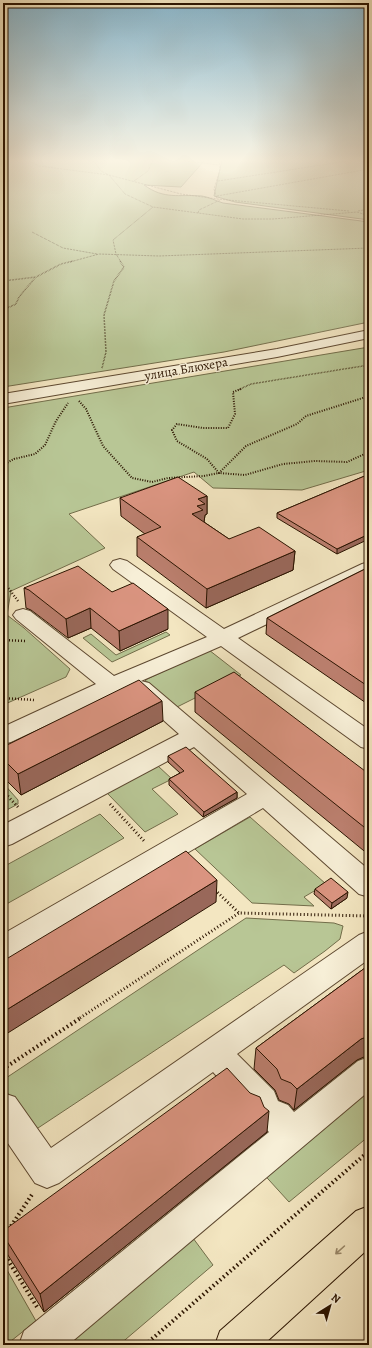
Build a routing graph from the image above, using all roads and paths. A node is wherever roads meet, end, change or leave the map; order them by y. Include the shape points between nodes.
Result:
1 (134, 223) edge
2 (32, 232) dead end
3 (369, 248) edge
4 (99, 254) junction
5 (116, 254) junction
6 (36, 277) junction
7 (3, 281) edge
8 (3, 310) edge
9 (369, 334) edge
10 (369, 365) edge
11 (100, 375) dead end
12 (369, 396) edge
13 (3, 399) edge
14 (70, 399) dead end
15 (78, 399) dead end
16 (369, 452) edge
17 (3, 465) edge
18 (219, 473) junction
19 (120, 565) dead end
20 (369, 568) edge
21 (3, 581) edge
22 (24, 615) joint
23 (223, 637) junction
24 (120, 681) junction
25 (3, 698) edge
26 (38, 700) dead end
27 (3, 736) edge
28 (195, 736) junction
29 (369, 741) edge
30 (96, 788) junction
31 (264, 796) junction
32 (3, 837) edge
33 (159, 858) junction
34 (369, 886) edge
35 (211, 887) edge
36 (239, 913) junction
37 (369, 916) edge
38 (369, 943) edge
39 (3, 948) edge
40 (215, 1052) junction
41 (3, 1069) edge
42 (369, 1071) edge
43 (3, 1108) edge
44 (277, 1117) junction
45 (369, 1152) edge
46 (47, 1171) junction
47 (369, 1224) edge
48 (7, 1233) edge
49 (3, 1252) edge
50 (46, 1339) edge
51 (145, 1345) edge
52 (234, 1345) edge

1 - 5 path via 113,240
2 - 4 path via 52,244 71,251
3 - 5 path via 158,256
4 - 5 path
4 - 6 path via 61,264
5 - 11 path via 124,267 114,281 104,315 106,352
6 - 7 path
6 - 8 path via 16,304
9 - 13 street, улица Блюхера via 278,353
10 - 18 path via 251,384 233,392 235,414 228,428 177,424 172,430 173,436 186,448 206,458
12 - 18 path via 306,416 297,424 246,446
14 - 17 path via 45,445 35,454 14,459
15 - 18 path via 86,409 103,446 132,478 152,482
16 - 18 path via 347,462 315,461 284,464 245,475
19 - 23 street
20 - 23 street
21 - 22 path via 16,598
22 - 24 street
23 - 24 street
23 - 29 street
24 - 27 street
24 - 28 street
25 - 26 path
28 - 30 street
28 - 31 street
30 - 32 street
30 - 33 path
31 - 33 street
31 - 34 street
33 - 39 street
35 - 36 path
36 - 37 path
36 - 41 path
38 - 40 street
40 - 44 street
40 - 46 street
42 - 44 street
43 - 46 street
44 - 50 street
45 - 51 path
46 - 48 path
47 -> 52 main road
49 - 50 path

